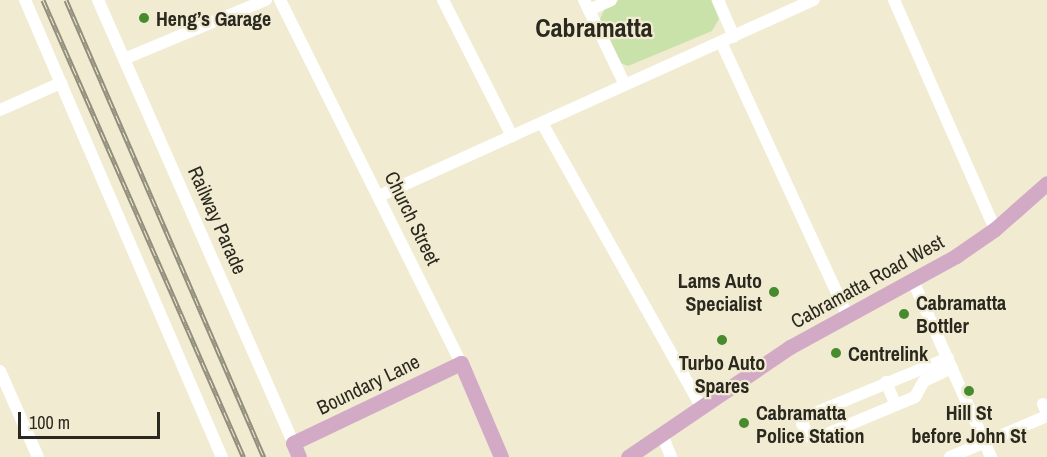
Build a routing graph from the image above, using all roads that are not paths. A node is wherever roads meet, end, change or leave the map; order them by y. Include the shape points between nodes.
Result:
1 (25, 0) edge
2 (98, 0) edge
3 (266, 0) edge
4 (280, 0) edge
5 (443, 0) edge
6 (611, 0) edge
7 (718, 0) edge
8 (814, 0) edge
9 (894, 0) edge
10 (587, 5) edge
11 (734, 37) junction
12 (721, 42) junction
13 (124, 59) junction
14 (61, 83) junction
15 (625, 85) junction
16 (0, 110) edge
17 (542, 123) junction
18 (512, 136) junction
19 (1047, 183) edge
20 (379, 196) junction
21 (995, 229) junction
22 (913, 281) junction
23 (848, 317) junction
24 (461, 363) junction
25 (950, 363) junction
26 (0, 371) edge
27 (886, 382) junction
28 (896, 405) junction
29 (702, 408) junction
30 (1046, 411) edge
31 (665, 442) junction
32 (985, 443) junction
33 (296, 450) edge
34 (38, 457) edge
35 (222, 457) edge
36 (501, 457) edge
37 (628, 457) edge
38 (644, 457) edge
39 (671, 457) edge
40 (950, 457) edge
41 (991, 457) edge

1 - 14 street
2 - 13 street, Railway Parade
3 - 13 street
4 - 20 street, Church Street
5 - 18 street
6 - 10 street
7 - 11 street
8 - 11 street
9 - 21 street
10 - 15 street
11 - 12 street
12 - 15 street
12 - 23 street
13 - 33 street, Railway Parade
14 - 16 street
14 - 35 street
15 - 17 street
17 - 18 street
17 - 29 street
18 - 20 street
19 - 21 main road, Cabramatta Road West
20 - 24 street, Church Street
21 - 22 main road, Cabramatta Road West
22 - 23 main road, Cabramatta Road West
22 - 25 street
23 - 29 main road, Cabramatta Road West via 790,347
24 - 33 main road, Boundary Lane
24 - 36 main road, Church Street
25 - 27 street
25 - 28 street via 924,381 915,397
25 - 32 street
26 - 34 street
27 - 28 street
27 - 28 street via 807,416 802,423 808,436 817,438
29 - 31 main road, Cabramatta Road West
29 - 37 main road, Cabramatta Road West
30 - 32 street
31 - 38 main road, Cabramatta Road West
31 - 39 street
32 - 40 street
32 - 41 street

